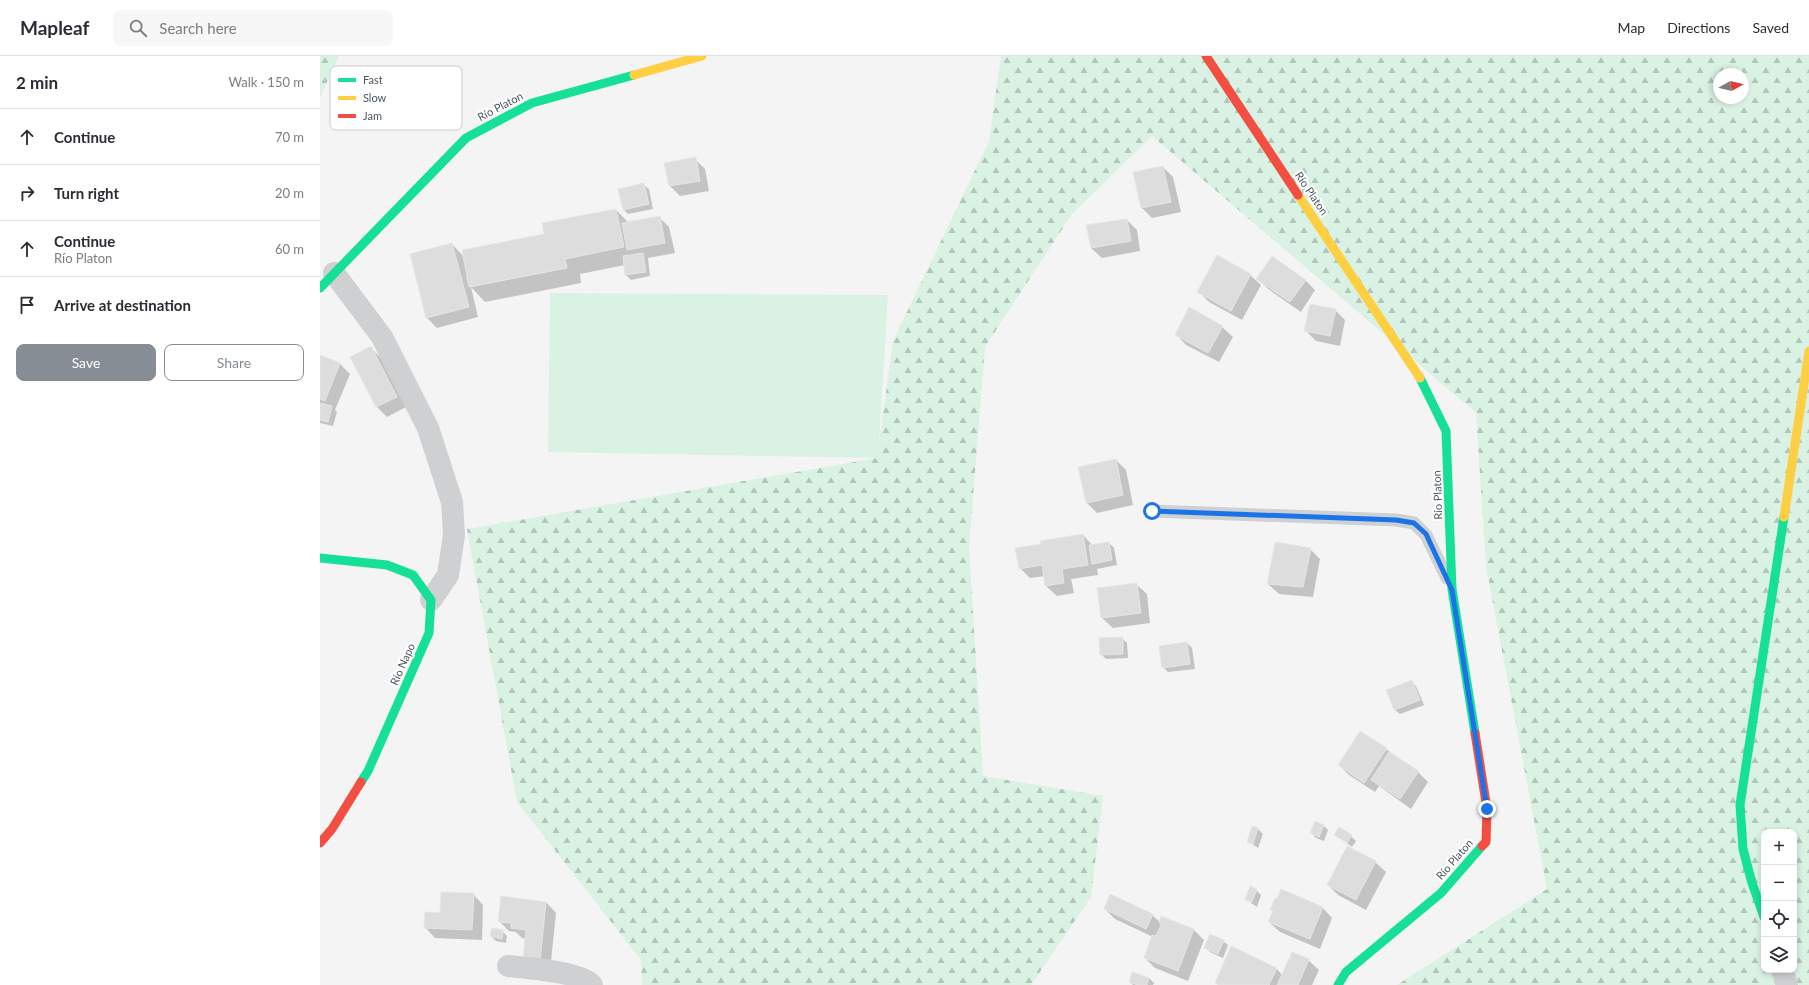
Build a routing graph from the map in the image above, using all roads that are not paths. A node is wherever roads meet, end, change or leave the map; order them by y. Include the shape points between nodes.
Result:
1 (702, 56) edge
2 (1206, 56) edge
3 (327, 281) edge
4 (1809, 351) edge
5 (1152, 511) dead end
6 (320, 558) edge
7 (1452, 590) junction
8 (431, 600) junction
9 (324, 834) edge
10 (1761, 909) edge
11 (508, 966) dead end
12 (1783, 973) edge
13 (592, 985) edge
14 (1338, 985) edge
15 (1787, 985) edge

1 - 3 street, Río Platon via 532,103 466,138
2 - 7 street, Río Platon via 1421,379 1446,431
3 - 8 street via 382,338 428,428 452,502 454,535 448,575
4 - 10 street via 1740,805 1743,849
5 - 7 lane via 1396,520 1414,523 1426,534
6 - 8 street via 387,565 413,575
7 - 14 street, Río Platon via 1487,809 1486,842 1441,893 1346,972
8 - 9 street, Río Napo via 429,633 368,771
11 - 13 street via 566,974
12 - 15 street

